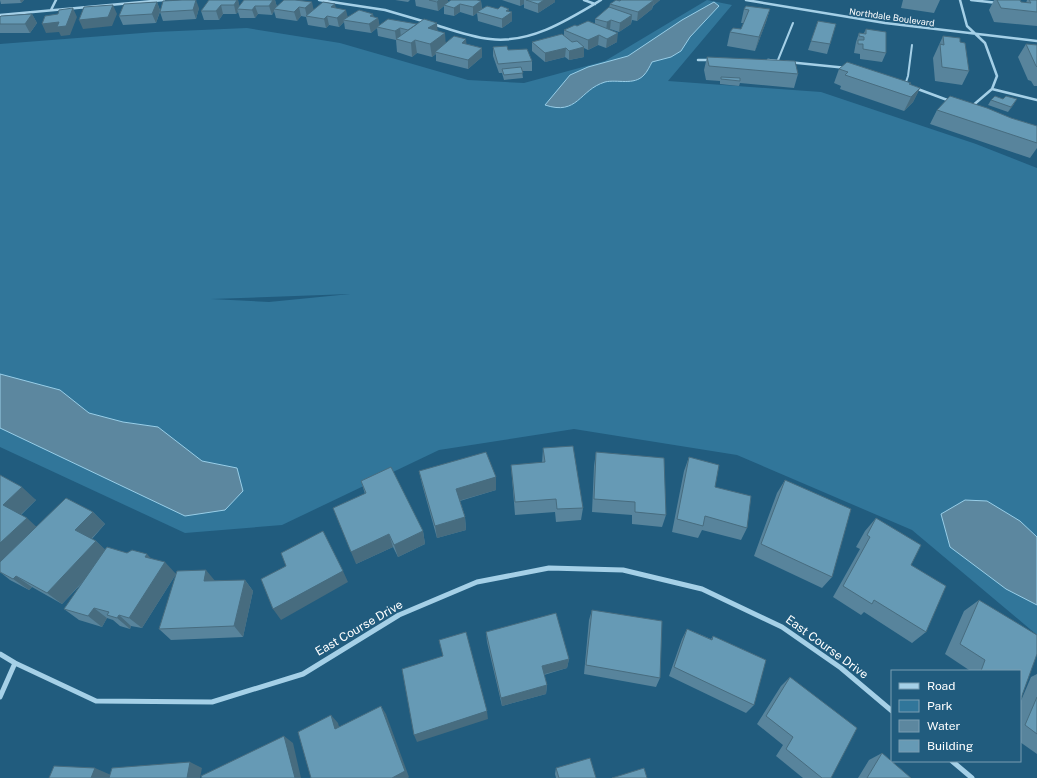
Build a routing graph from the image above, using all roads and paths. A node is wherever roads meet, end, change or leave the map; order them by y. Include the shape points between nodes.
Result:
1 (56, 0) edge
2 (164, 0) edge
3 (319, 0) edge
4 (584, 0) edge
5 (601, 0) edge
6 (746, 0) edge
7 (960, 0) edge
8 (971, 0) edge
9 (1000, 3) edge
10 (595, 4) junction
11 (51, 10) junction
12 (0, 15) edge
13 (793, 24) dead end
14 (975, 35) junction
15 (1037, 41) edge
16 (912, 45) dead end
17 (698, 60) dead end
18 (712, 60) edge
19 (764, 60) edge
20 (778, 60) junction
21 (849, 68) edge
22 (899, 82) edge
23 (905, 85) junction
24 (992, 89) junction
25 (1037, 100) edge
26 (955, 103) edge
27 (977, 111) edge
28 (0, 654) edge
29 (15, 663) junction
30 (0, 697) edge
31 (891, 709) edge
32 (953, 762) edge
33 (972, 778) edge

1 - 11 street
2 - 11 street
3 - 10 street via 385,10 481,38 498,40 517,38 550,28
4 - 10 street
5 - 10 street
6 - 14 street, Northdale Boulevard via 885,24
7 - 14 street via 967,26
8 - 9 street
11 - 12 street
13 - 20 lane
14 - 15 street, Northdale Boulevard
14 - 24 street via 985,43 997,76
16 - 23 lane
17 - 18 street
19 - 20 street
20 - 21 street
22 - 23 street
23 - 26 street
24 - 25 street
24 - 27 street via 970,108
28 - 29 street, East Course Drive
29 - 30 street
29 - 31 street, East Course Drive via 96,701 212,702 304,674 400,615 477,582 549,568 623,570 702,589 782,627 841,668
32 - 33 street

